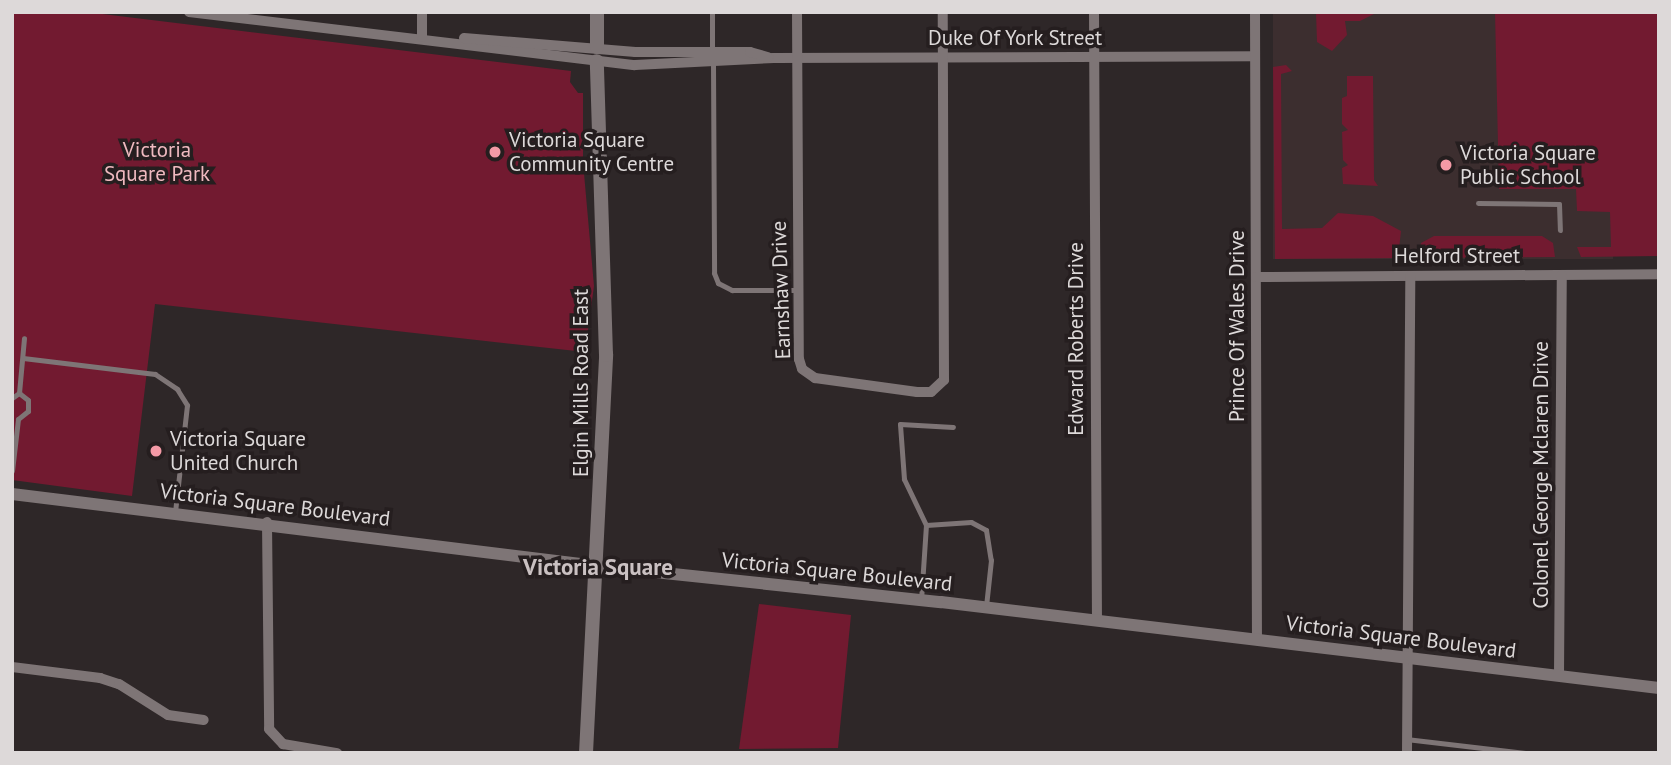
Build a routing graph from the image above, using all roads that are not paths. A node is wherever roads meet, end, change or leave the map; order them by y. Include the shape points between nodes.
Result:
1 (189, 12) edge
2 (422, 12) edge
3 (597, 12) edge
4 (712, 12) edge
5 (797, 12) edge
6 (943, 12) edge
7 (1094, 12) edge
8 (1255, 12) edge
9 (284, 18) edge
10 (422, 37) junction
11 (712, 50) junction
12 (597, 54) junction
13 (1255, 56) junction
14 (1094, 57) junction
15 (774, 58) junction
16 (797, 58) junction
17 (943, 58) junction
18 (713, 64) junction
19 (1478, 203) dead end
20 (1560, 230) dead end
21 (1659, 274) edge
22 (1562, 275) junction
23 (1410, 276) junction
24 (1256, 277) junction
25 (798, 290) junction
26 (24, 338) dead end
27 (23, 358) junction
28 (19, 393) junction
29 (12, 398) edge
30 (15, 417) edge
31 (953, 427) dead end
32 (12, 471) edge
33 (12, 494) edge
34 (175, 512) junction
35 (267, 522) junction
36 (926, 525) junction
37 (597, 566) junction
38 (921, 600) junction
39 (986, 607) junction
40 (1097, 621) junction
41 (1258, 639) junction
42 (1408, 657) junction
43 (12, 667) edge
44 (1559, 675) junction
45 (1659, 688) edge
46 (204, 720) dead end
47 (1406, 739) junction
48 (337, 753) edge
49 (586, 753) edge
50 (1406, 753) edge
51 (1525, 753) edge

1 - 9 street
2 - 10 street
3 - 12 main road, Elgin Mills Road East
4 - 11 lane
5 - 16 street, Earnshaw Drive
6 - 17 street
7 - 14 street, Edward Roberts Drive
8 - 13 street, Prince Of Wales Drive
9 - 10 street
10 - 12 street via 500,37
11 - 12 street, Duke Of York Street
11 - 15 street, Duke Of York Street
12 - 18 street, Duke Of York Street
12 - 37 main road, Elgin Mills Road East via 606,355
13 - 14 street, Duke Of York Street
13 - 24 street, Prince Of Wales Drive
14 - 17 street, Duke Of York Street
14 - 40 street, Edward Roberts Drive
15 - 16 street, Duke Of York Street
15 - 18 street, Duke Of York Street
16 - 17 street, Duke Of York Street
16 - 25 street, Earnshaw Drive
17 - 25 street, Earnshaw Drive via 944,380 931,392 917,392 808,375 799,359
18 - 25 lane via 714,273 718,283 732,290
19 - 20 lane via 1559,204
21 - 22 street, Helford Street
22 - 23 street, Helford Street
22 - 44 street, Colonel George Mclaren Drive
23 - 24 street, Helford Street
23 - 42 street
24 - 41 street, Prince Of Wales Drive
26 - 27 lane
27 - 28 lane
27 - 34 lane via 155,374 177,389 187,405
28 - 29 lane
28 - 30 lane via 28,400 28,411
30 - 32 lane
31 - 36 lane via 900,424 904,479
33 - 34 street, Victoria Square Boulevard
34 - 35 street, Victoria Square Boulevard
35 - 37 street, Victoria Square Boulevard
35 - 48 street via 271,732 283,744
36 - 38 lane
36 - 39 lane via 971,522 986,530 991,560
37 - 38 street, Victoria Square Boulevard
37 - 49 main road, Elgin Mills Road East
38 - 39 street, Victoria Square Boulevard
39 - 40 street, Victoria Square Boulevard
40 - 41 street, Victoria Square Boulevard
41 - 42 street, Victoria Square Boulevard
42 - 44 street, Victoria Square Boulevard
42 - 47 street
43 - 46 street via 100,678 169,715
44 - 45 street, Victoria Square Boulevard
47 - 50 street
47 - 51 lane

